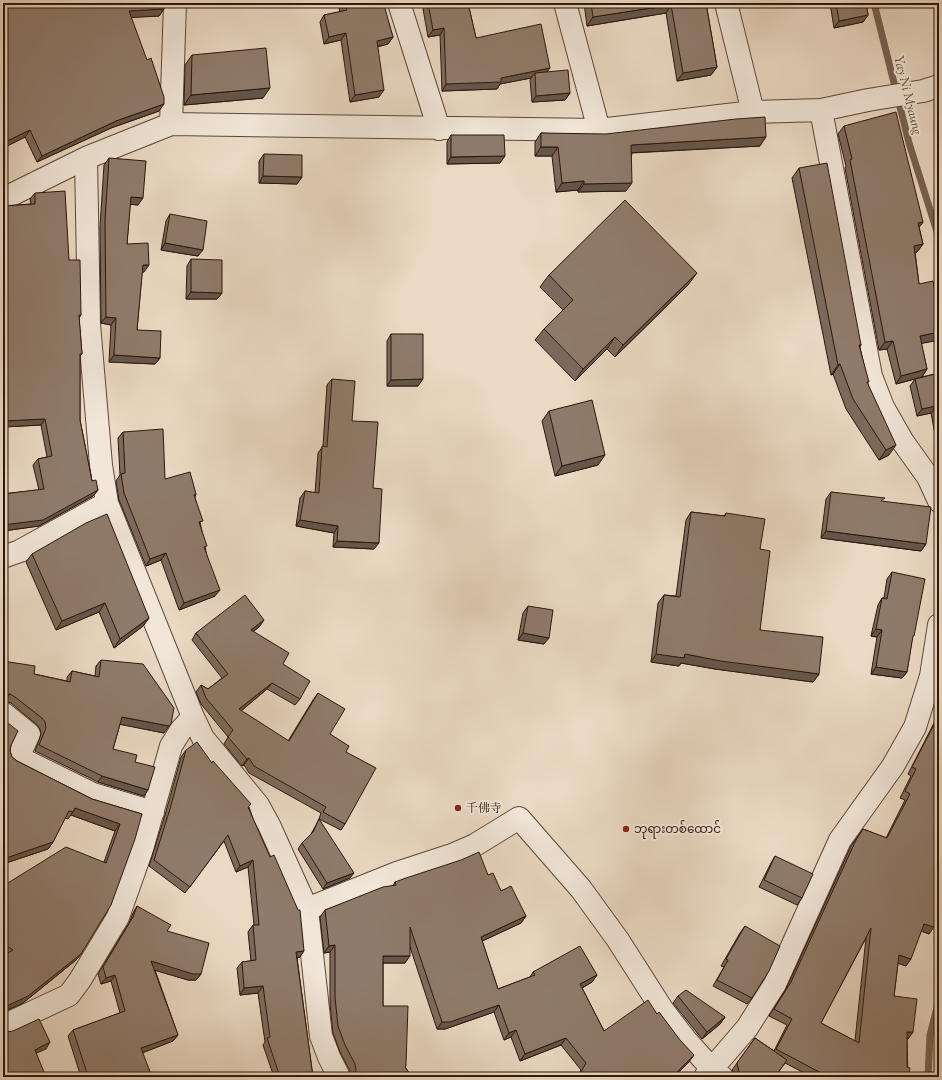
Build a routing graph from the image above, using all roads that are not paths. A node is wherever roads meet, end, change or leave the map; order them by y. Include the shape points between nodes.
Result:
1 (175, 3) edge
2 (399, 3) edge
3 (565, 3) edge
4 (726, 3) edge
5 (931, 89) edge
6 (821, 110) junction
7 (753, 112) junction
8 (171, 124) junction
9 (439, 129) junction
10 (599, 130) junction
11 (86, 158) junction
12 (3, 199) edge
13 (939, 501) edge
14 (107, 503) junction
15 (3, 557) edge
16 (939, 625) edge
17 (3, 713) edge
18 (193, 716) junction
19 (153, 812) junction
20 (306, 909) junction
21 (3, 1026) edge
22 (713, 1074) edge
23 (339, 1077) edge

1 - 8 street
2 - 9 street
3 - 10 street
4 - 7 street
5 - 6 street
6 - 7 street
6 - 13 street via 871,376 883,407 903,442 928,477
7 - 10 street
8 - 9 street
8 - 11 street
9 - 10 street
11 - 12 street
11 - 14 street via 89,324 101,465
14 - 15 street via 20,552
14 - 18 street
16 - 22 street via 931,676 915,727 893,766 840,840 775,984
17 - 19 street via 29,734 18,757 93,794
18 - 19 street via 171,746
18 - 20 street via 203,738 258,805
19 - 21 street via 118,917 80,980 69,995
20 - 22 street via 397,873 452,855 475,845 519,818 581,889 618,940 662,1009
20 - 23 street via 321,1036

